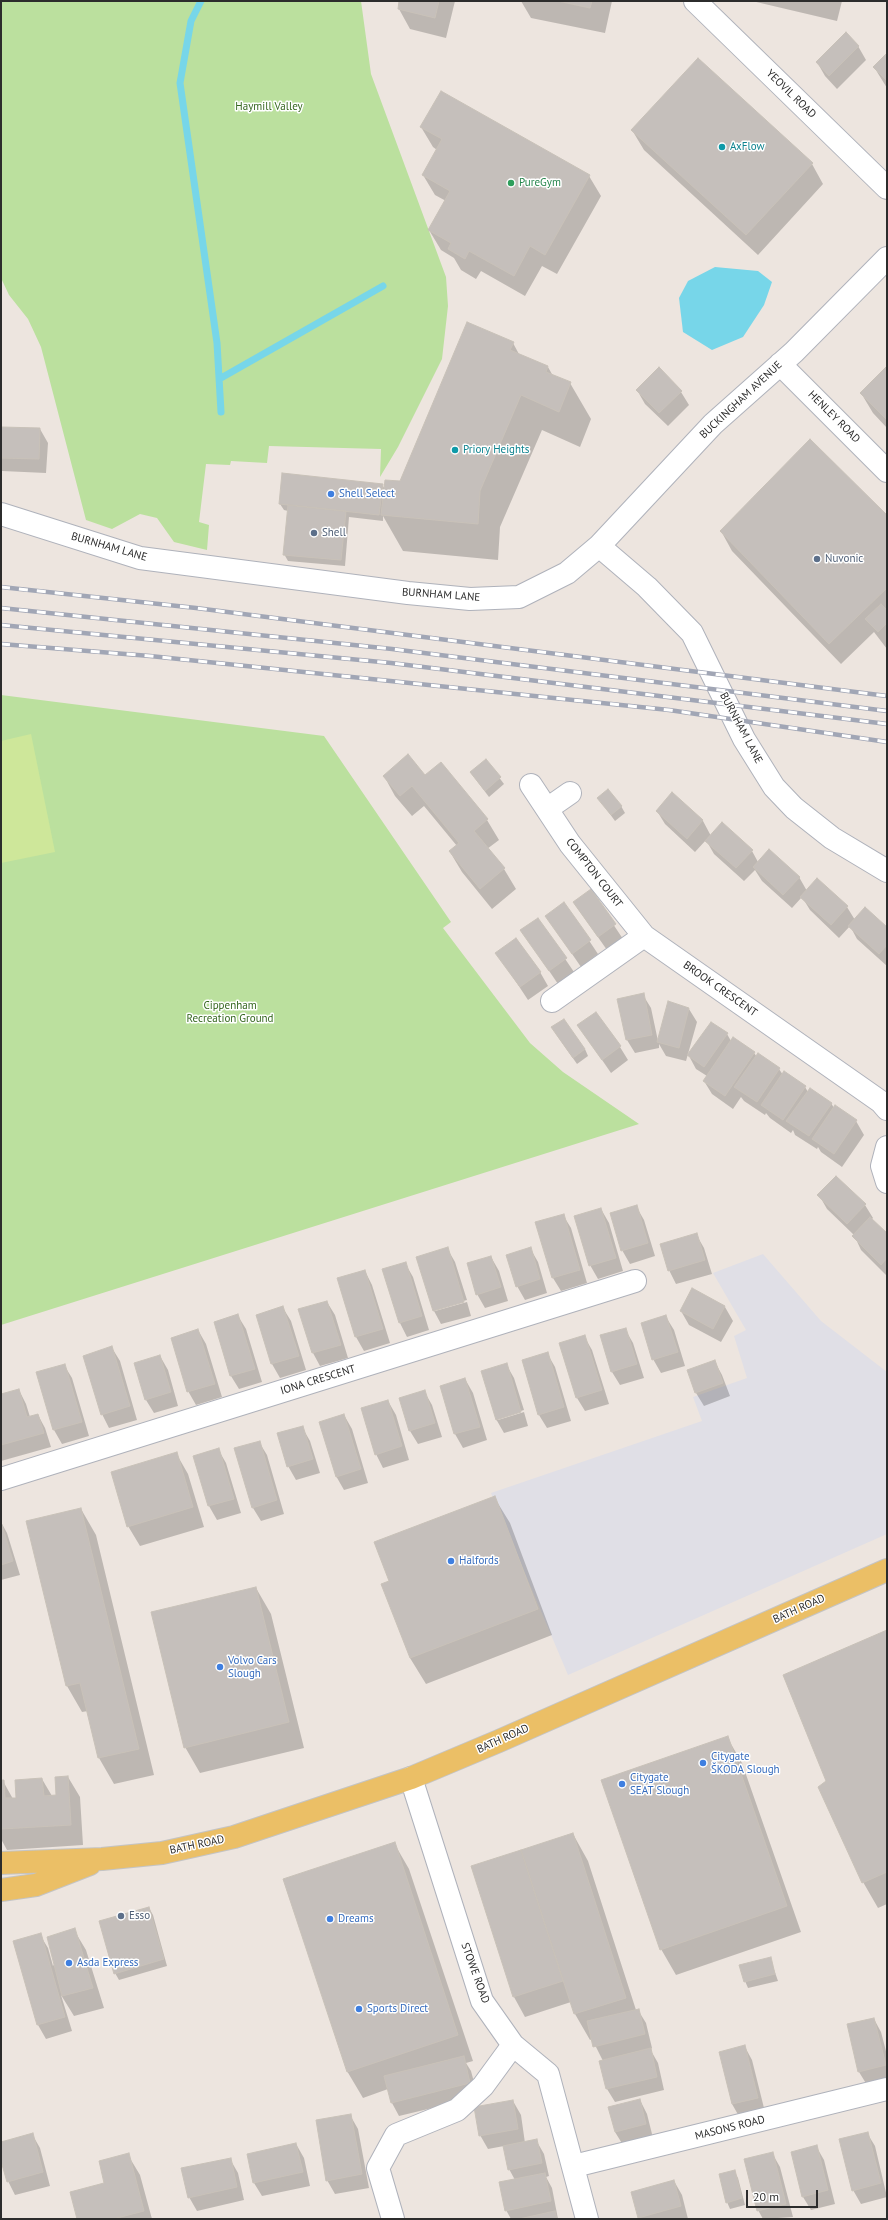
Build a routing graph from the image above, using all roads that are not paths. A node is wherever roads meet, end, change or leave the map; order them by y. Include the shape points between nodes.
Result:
1 (695, 1) edge
2 (887, 188) edge
3 (887, 258) edge
4 (780, 364) junction
5 (887, 470) edge
6 (1, 514) edge
7 (599, 546) junction
8 (531, 785) dead end
9 (570, 793) dead end
10 (547, 809) junction
11 (887, 871) edge
12 (644, 936) junction
13 (552, 1001) dead end
14 (887, 1109) edge
15 (887, 1147) edge
16 (887, 1182) edge
17 (636, 1281) dead end
18 (1, 1479) edge
19 (887, 1570) edge
20 (412, 1778) junction
21 (102, 1859) junction
22 (1, 1863) edge
23 (1, 1890) edge
24 (513, 2045) junction
25 (887, 2089) edge
26 (574, 2166) junction
27 (393, 2219) edge
28 (587, 2219) edge

1 - 2 street, YEOVIL ROAD
3 - 4 street, BUCKINGHAM AVENUE
4 - 5 street, HENLEY ROAD
4 - 7 street, BUCKINGHAM AVENUE via 713,424
6 - 7 street, BURNHAM LANE via 140,558 470,599 519,597 566,573
7 - 11 street, BURNHAM LANE via 647,587 692,633 754,756 774,787 794,808 832,838
8 - 10 street, COMPTON COURT
9 - 10 street
10 - 12 street, COMPTON COURT via 570,844
12 - 13 street
12 - 14 street, BROOK CRESCENT via 881,1102
15 - 16 street via 882,1166
17 - 18 street, IONA CRESCENT
19 - 20 main road, BATH ROAD
20 - 21 main road, BATH ROAD via 234,1837 162,1853
20 - 24 street, STOWE ROAD via 482,2001
21 - 22 main road, BATH ROAD
21 - 23 main road, BATH ROAD via 36,1885
24 - 26 street, STOWE ROAD via 548,2074
24 - 27 street via 483,2086 457,2110 396,2135 378,2168
25 - 26 street, MASONS ROAD
26 - 28 street, STOWE ROAD

